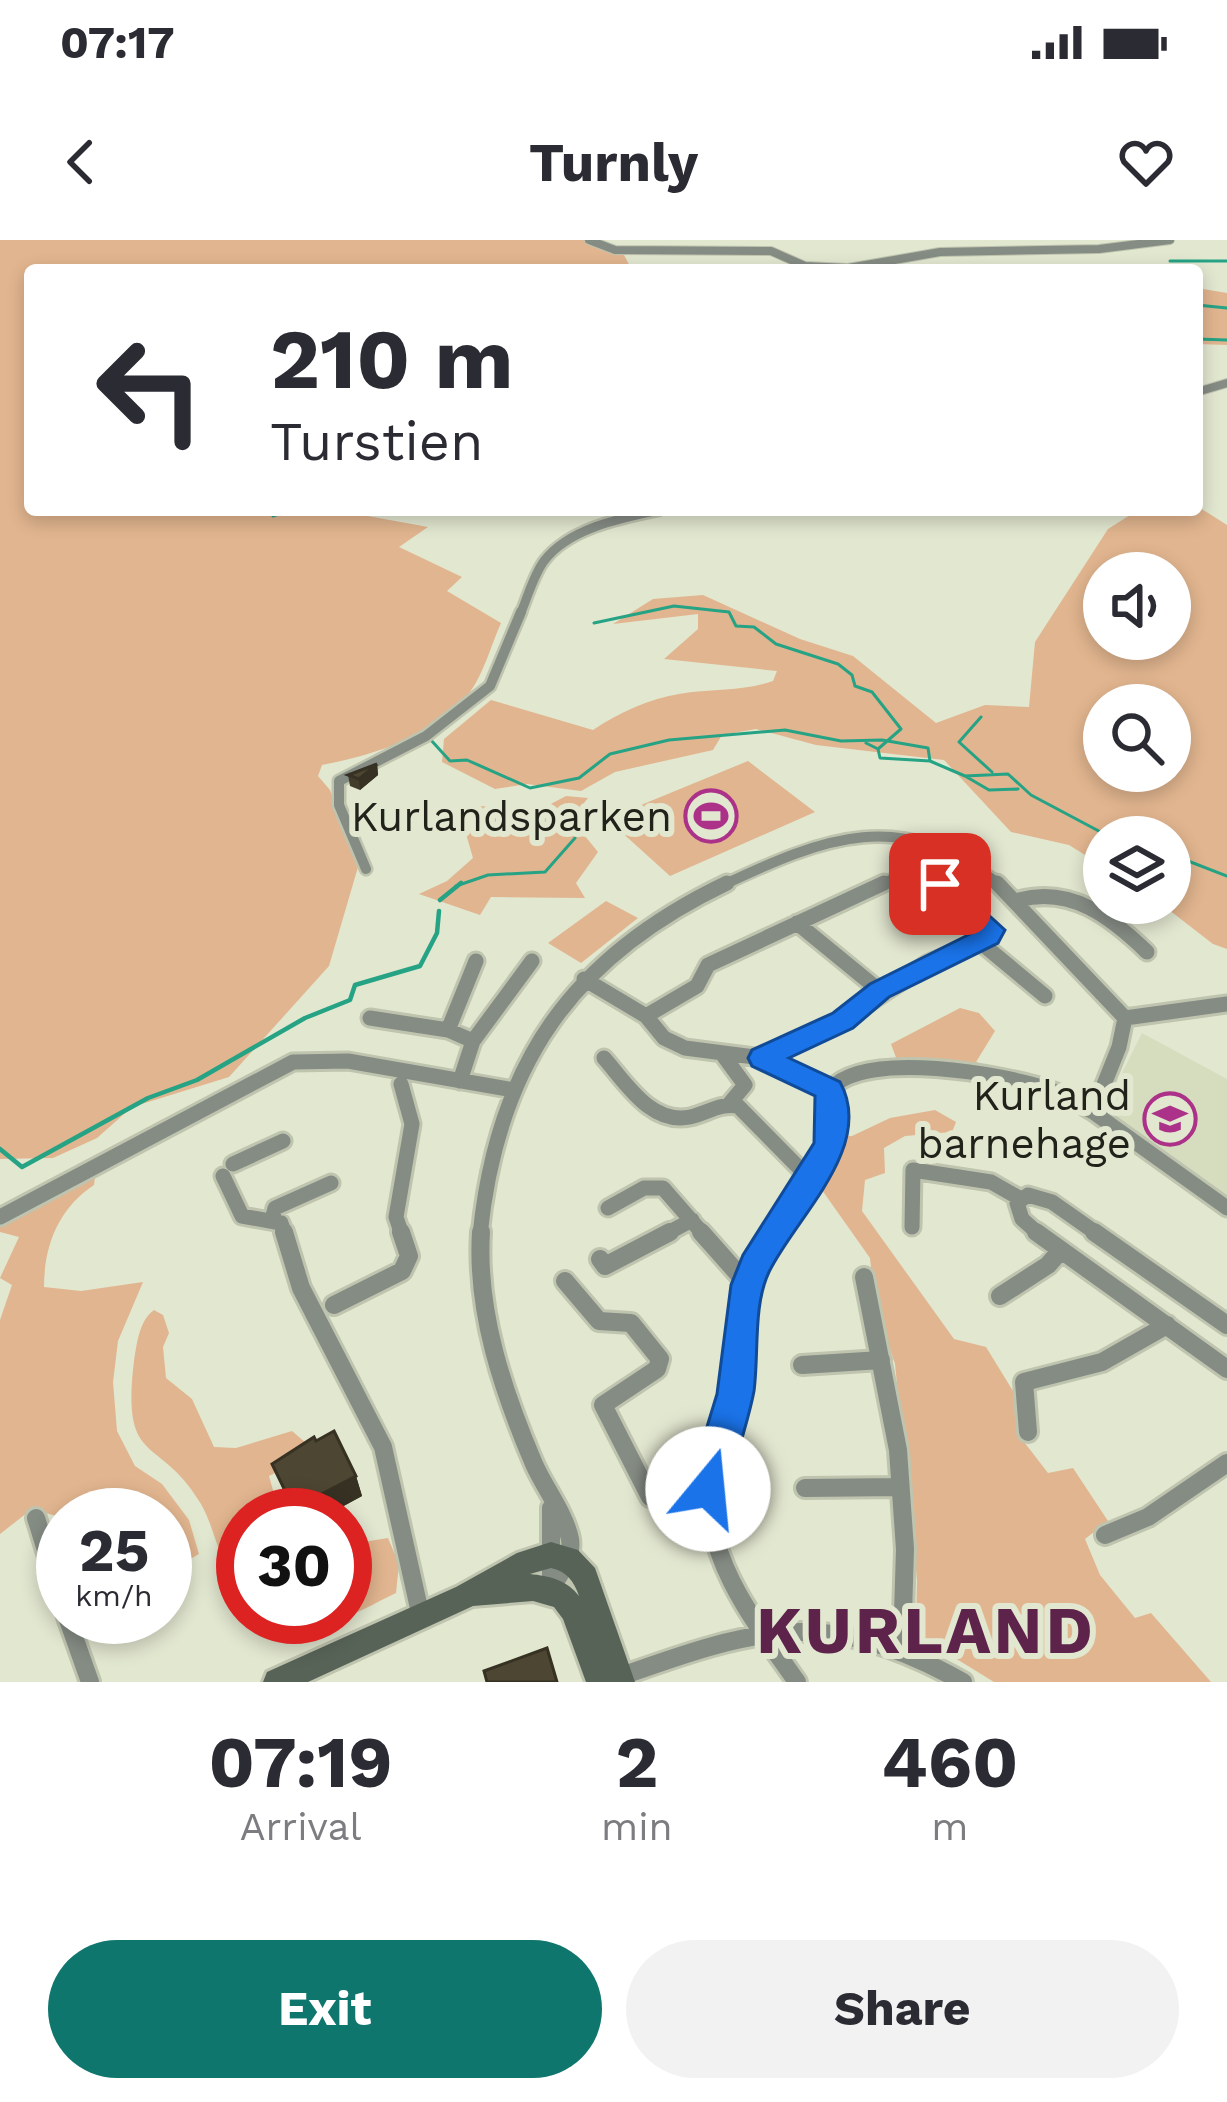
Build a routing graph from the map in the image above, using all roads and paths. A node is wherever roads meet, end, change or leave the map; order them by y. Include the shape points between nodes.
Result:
1 (589, 240) edge
2 (1170, 240) edge
3 (801, 264) edge
4 (871, 264) edge
5 (638, 516) edge
6 (366, 869) dead end
7 (1019, 901) junction
8 (797, 923) junction
9 (980, 942) junction
10 (1147, 952) dead end
11 (476, 961) dead end
12 (532, 961) dead end
13 (584, 979) junction
14 (880, 991) junction
15 (1045, 996) dead end
16 (1227, 1004) edge
17 (646, 1016) junction
18 (370, 1018) dead end
19 (1125, 1018) junction
20 (448, 1030) junction
21 (473, 1041) junction
22 (723, 1055) junction
23 (604, 1058) dead end
24 (762, 1058) junction
25 (460, 1081) junction
26 (401, 1084) dead end
27 (508, 1089) junction
28 (830, 1090) junction
29 (730, 1103) junction
30 (1093, 1112) junction
31 (283, 1141) dead end
32 (809, 1178) junction
33 (331, 1183) dead end
34 (1021, 1198) junction
35 (608, 1208) dead end
36 (1227, 1208) edge
37 (0, 1217) edge
38 (692, 1220) junction
39 (276, 1221) junction
40 (912, 1228) dead end
41 (1061, 1250) junction
42 (600, 1259) dead end
43 (864, 1277) dead end
44 (565, 1281) dead end
45 (748, 1285) junction
46 (1000, 1296) dead end
47 (334, 1305) dead end
48 (1167, 1325) junction
49 (1227, 1325) edge
50 (881, 1360) junction
51 (802, 1365) dead end
52 (1227, 1369) edge
53 (1028, 1432) dead end
54 (1227, 1463) edge
55 (899, 1487) junction
56 (805, 1488) dead end
57 (708, 1489) junction
58 (1105, 1534) dead end
59 (560, 1557) junction
60 (551, 1588) junction
61 (465, 1596) junction
62 (421, 1617) junction
63 (766, 1632) junction
64 (77, 1644) edge
65 (902, 1647) junction
66 (290, 1676) edge
67 (794, 1679) edge
68 (611, 1681) edge
69 (90, 1682) edge
70 (963, 1682) edge

1 - 3 street via 625,250 764,250
2 - 4 street via 940,252
5 - 6 street via 590,529 555,550 490,686 426,736 339,781 339,805
7 - 10 street via 1067,896
7 - 13 street via 968,861 922,841 826,840 659,918
7 - 19 street
8 - 9 street via 920,870 991,930
8 - 14 street
8 - 17 street via 708,965 697,986
9 - 14 street
9 - 15 street
11 - 20 street
12 - 21 street
13 - 17 street
13 - 27 street
14 - 24 street via 843,1021
16 - 19 street
17 - 22 street via 664,1038
18 - 20 street
19 - 30 street
20 - 21 street
21 - 25 street
22 - 24 street
22 - 29 street via 745,1085
23 - 29 street via 664,1119 683,1121
24 - 28 street
25 - 27 street
25 - 37 street via 348,1060 293,1062
26 - 47 street via 412,1143 396,1217 409,1256 402,1271
27 - 59 street via 486,1176 482,1287 514,1413 570,1540
28 - 30 street via 856,1070 934,1070 1026,1082
28 - 32 street via 830,1144
29 - 32 street
30 - 36 street
31 - 39 street via 228,1170 231,1202 242,1216
32 - 45 street
33 - 39 street via 275,1208
34 - 40 street via 991,1182 913,1170
34 - 41 street via 1022,1219
34 - 49 street via 1052,1202
35 - 38 street via 655,1185
38 - 42 street via 605,1266
38 - 45 street
39 - 62 street via 383,1448
41 - 46 street
41 - 48 street
43 - 50 street via 864,1308
44 - 57 street via 599,1322 631,1323 659,1359 657,1369 603,1405 650,1497
45 - 57 street via 735,1394
48 - 52 street
48 - 53 street via 1089,1367 1024,1382
50 - 51 street
50 - 55 street
54 - 58 street via 1148,1517
55 - 56 street
55 - 65 street
57 - 63 street via 725,1571
59 - 60 street
59 - 61 main road via 526,1562
59 - 68 main road via 591,1585
60 - 61 main road via 529,1584
60 - 68 main road via 572,1608
61 - 62 main road
62 - 66 main road
63 - 65 street via 846,1631
63 - 67 street
63 - 68 street via 716,1641
64 - 69 street
65 - 70 street

